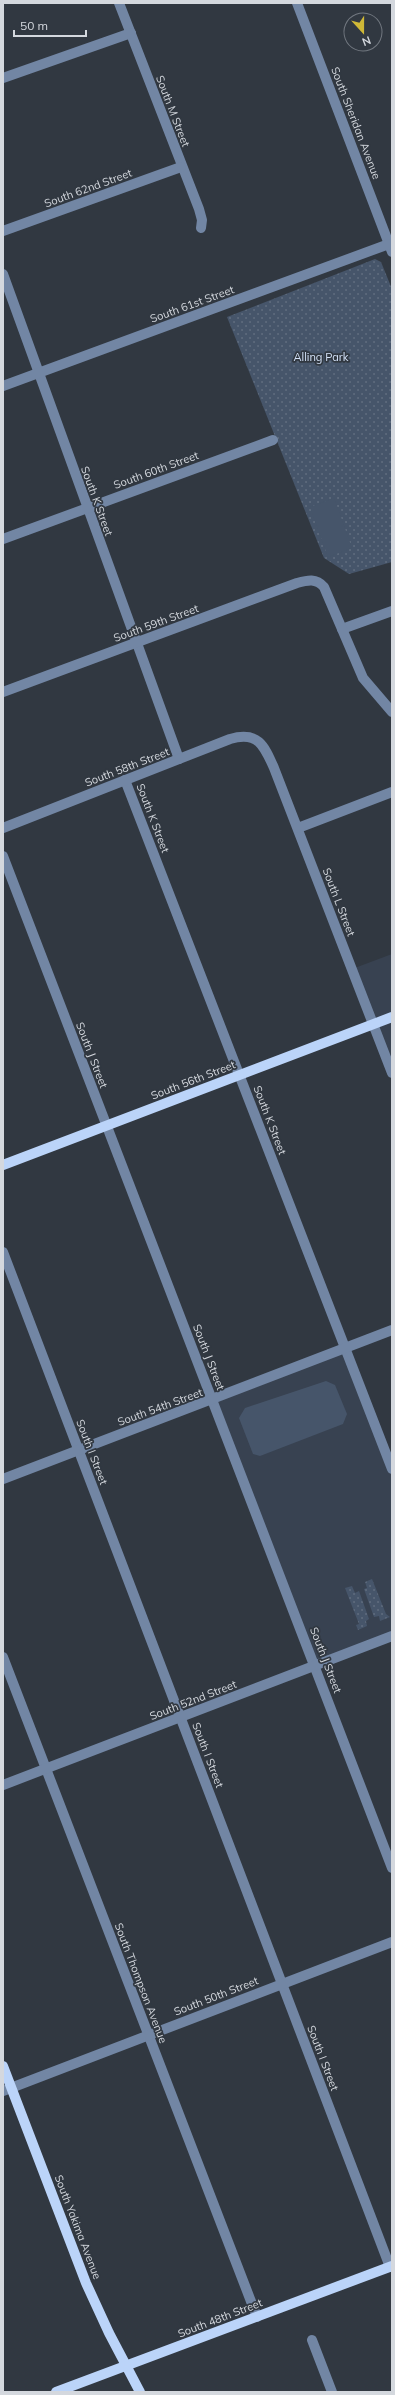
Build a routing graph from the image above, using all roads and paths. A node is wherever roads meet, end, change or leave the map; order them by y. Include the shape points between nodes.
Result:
1 (119, 3) edge
2 (297, 3) edge
3 (131, 33) junction
4 (3, 78) edge
5 (181, 167) junction
6 (201, 228) dead end
7 (3, 231) edge
8 (390, 248) edge
9 (3, 274) edge
10 (38, 373) junction
11 (3, 386) edge
12 (273, 440) dead end
13 (88, 509) junction
14 (3, 539) edge
15 (392, 610) edge
16 (342, 629) junction
17 (136, 644) junction
18 (3, 692) edge
19 (392, 712) edge
20 (260, 742) joint
21 (179, 759) junction
22 (126, 780) junction
23 (392, 792) edge
24 (3, 828) edge
25 (298, 828) junction
26 (3, 856) edge
27 (392, 1017) edge
28 (373, 1024) junction
29 (392, 1073) edge
30 (240, 1075) junction
31 (106, 1126) junction
32 (3, 1166) edge
33 (3, 1252) edge
34 (392, 1330) edge
35 (346, 1348) junction
36 (213, 1400) junction
37 (79, 1450) junction
38 (392, 1469) edge
39 (3, 1479) edge
40 (392, 1636) edge
41 (3, 1657) edge
42 (315, 1666) junction
43 (181, 1717) junction
44 (46, 1769) junction
45 (3, 1785) edge
46 (392, 1868) edge
47 (392, 1942) edge
48 (282, 1984) junction
49 (148, 2035) junction
50 (3, 2066) edge
51 (7, 2089) edge
52 (391, 2266) edge
53 (257, 2317) junction
54 (312, 2340) dead end
55 (126, 2366) junction
56 (56, 2392) edge
57 (140, 2392) edge
58 (332, 2392) edge

1 - 3 street, South M Street
2 - 8 street, South Sheridan Avenue
3 - 4 street
3 - 5 street, South M Street
5 - 6 street, South M Street via 199,209
5 - 7 street, South 62nd Street
8 - 10 street, South 61st Street
9 - 10 street, South K Street
10 - 11 street, South 61st Street
10 - 13 street, South K Street
12 - 13 street, South 60th Street
13 - 14 street, South 60th Street
13 - 17 street, South K Street
15 - 16 street
16 - 17 street, South 59th Street via 328,594 318,582 307,580
16 - 19 street via 363,678
17 - 18 street, South 59th Street
17 - 21 street, South K Street
20 - 21 street, South 58th Street via 251,737 237,737
20 - 25 street, South L Street via 269,756
21 - 22 street, South 58th Street
22 - 24 street, South 58th Street
22 - 30 street, South K Street
23 - 25 street
25 - 28 street, South L Street
26 - 31 street, South J Street
27 - 28 main road, South 56th Street
28 - 29 street, South L Street
28 - 30 main road, South 56th Street
30 - 31 main road, South 56th Street
30 - 35 street, South K Street
31 - 32 main road, South 56th Street
31 - 36 street, South J Street
33 - 37 street, South I Street
34 - 35 street, South 54th Street
35 - 36 street, South 54th Street
35 - 38 street, South K Street
36 - 37 street, South 54th Street
36 - 42 street, South J Street
37 - 39 street, South 54th Street
37 - 43 street, South I Street
40 - 42 street, South 52nd Street
41 - 44 street, South Thompson Avenue
42 - 43 street, South 52nd Street
42 - 46 street, South J Street
43 - 44 street, South 52nd Street
43 - 48 street, South I Street
44 - 45 street, South 52nd Street
44 - 49 street, South Thompson Avenue
47 - 48 street, South 50th Street
48 - 49 street, South 50th Street
48 - 52 street, South I Street
49 - 51 street, South 50th Street
49 - 53 street, South Thompson Avenue
50 - 51 main road, South Yakima Avenue
51 - 55 main road, South Yakima Avenue via 86,2283
52 - 53 main road, South 48th Street
53 - 55 main road, South 48th Street
54 - 58 street
55 - 56 main road, South 48th Street
55 - 57 main road, South Yakima Avenue

